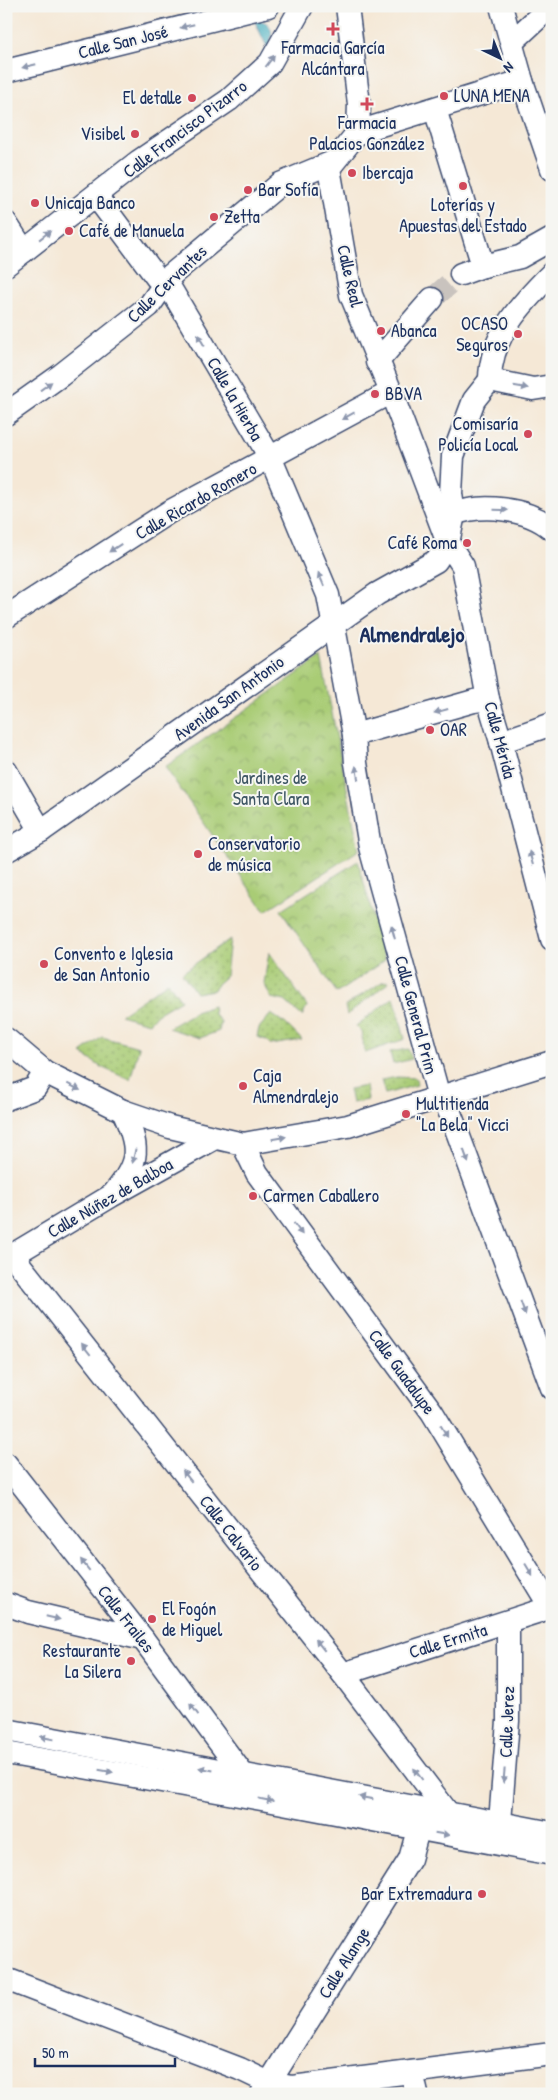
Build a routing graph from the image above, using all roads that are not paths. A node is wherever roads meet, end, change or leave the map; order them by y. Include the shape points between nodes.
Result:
1 (268, 6) edge
2 (347, 6) edge
3 (501, 6) edge
4 (551, 6) edge
5 (294, 9) edge
6 (512, 42) junction
7 (6, 72) edge
8 (522, 82) junction
9 (434, 109) junction
10 (358, 132) junction
11 (333, 162) junction
12 (552, 169) edge
13 (96, 196) junction
14 (6, 223) edge
15 (552, 238) edge
16 (24, 251) junction
17 (6, 265) edge
18 (484, 266) junction
19 (552, 273) edge
20 (460, 274) tunnel mouth
21 (166, 281) junction
22 (432, 299) tunnel mouth
23 (377, 362) junction
24 (490, 380) junction
25 (552, 386) edge
26 (391, 392) junction
27 (6, 414) edge
28 (271, 459) junction
29 (454, 514) junction
30 (552, 529) edge
31 (448, 542) junction
32 (6, 617) edge
33 (333, 626) junction
34 (488, 699) junction
35 (552, 724) edge
36 (354, 735) junction
37 (501, 742) junction
38 (6, 771) edge
39 (42, 831) junction
40 (6, 851) edge
41 (552, 939) edge
42 (6, 1039) edge
43 (552, 1062) edge
44 (45, 1072) junction
45 (439, 1097) junction
46 (6, 1099) edge
47 (123, 1111) junction
48 (215, 1138) junction
49 (243, 1144) junction
50 (111, 1196) junction
51 (9, 1257) edge
52 (552, 1388) edge
53 (6, 1464) edge
54 (6, 1604) edge
55 (551, 1608) edge
56 (508, 1622) junction
57 (143, 1639) junction
58 (343, 1674) junction
59 (6, 1730) edge
60 (6, 1753) edge
61 (244, 1776) junction
62 (448, 1813) junction
63 (500, 1822) junction
64 (418, 1830) junction
65 (552, 1832) edge
66 (552, 1854) edge
67 (6, 1979) edge
68 (552, 2054) edge
69 (415, 2083) edge
70 (259, 2087) edge

1 -> 7 street, Calle San José
2 - 10 street via 359,104
3 - 6 street
4 - 6 street
13 -> 5 street, Calle Francisco Pizarro via 229,100 270,63
6 - 8 street
8 - 9 street
8 - 12 street
9 - 10 street
9 - 18 street
10 - 11 street
11 - 21 street, Calle Cervantes via 280,184
11 - 23 street, Calle Real via 329,168 351,295
16 -> 13 street, Calle Francisco Pizarro
13 - 21 street, Calle la Hierba via 156,278
14 - 16 street
15 - 18 street via 520,257
16 - 17 street, Calle Francisco Pizarro
18 - 20 street
19 - 24 street via 512,317 499,339 490,365
27 -> 21 street, Calle Cervantes via 149,306
28 -> 21 street, Calle la Hierba
22 - 23 street
23 - 26 street, Calle Real
24 -> 25 street via 533,389
24 - 29 street via 474,400 453,456 451,494
26 -> 28 street, Calle Ricardo Romero
26 - 31 street, Calle Real
28 -> 32 street, Calle Ricardo Romero via 169,512
33 -> 28 street, Calle la Hierba via 328,595
29 -> 30 street via 465,510 509,510 542,520
29 - 31 street
31 - 33 street, Avenida San Antonio via 436,561 377,594
31 - 34 street, Calle Mérida via 463,566
33 - 36 street, Calle General Prim
33 - 39 street, Avenida San Antonio
34 -> 36 street
34 - 37 street, Calle Mérida
35 - 37 street
45 -> 36 street, Calle General Prim via 370,847
41 -> 37 street, Calle Mérida
38 - 39 street
39 - 40 street, Avenida San Antonio
42 - 44 street
43 - 45 street
44 - 46 street via 35,1088
44 -> 47 street
49 -> 45 street via 348,1126
45 -> 52 street, Calle General Prim via 445,1100
47 - 48 street
47 -> 50 street via 133,1132 136,1150 125,1180
48 - 49 street
48 - 50 street, Calle Núñez de Balboa
49 -> 55 street, Calle Guadalupe via 257,1174 432,1412
50 - 51 street, Calle Núñez de Balboa
58 -> 51 street, Calle Calvario
57 -> 53 street, Calle Frailes
54 -> 57 street
55 - 56 street, Calle Ermita
56 - 58 street, Calle Ermita
56 -> 63 street, Calle Jerez via 508,1721
61 -> 57 street, Calle Frailes
62 -> 58 street, Calle Calvario
61 -> 59 street
60 -> 64 street
62 -> 61 street
62 - 63 street
63 - 65 street
64 -> 66 street
64 - 70 street, Calle Alange via 410,1859
67 - 70 street
68 - 69 street
69 - 70 street

